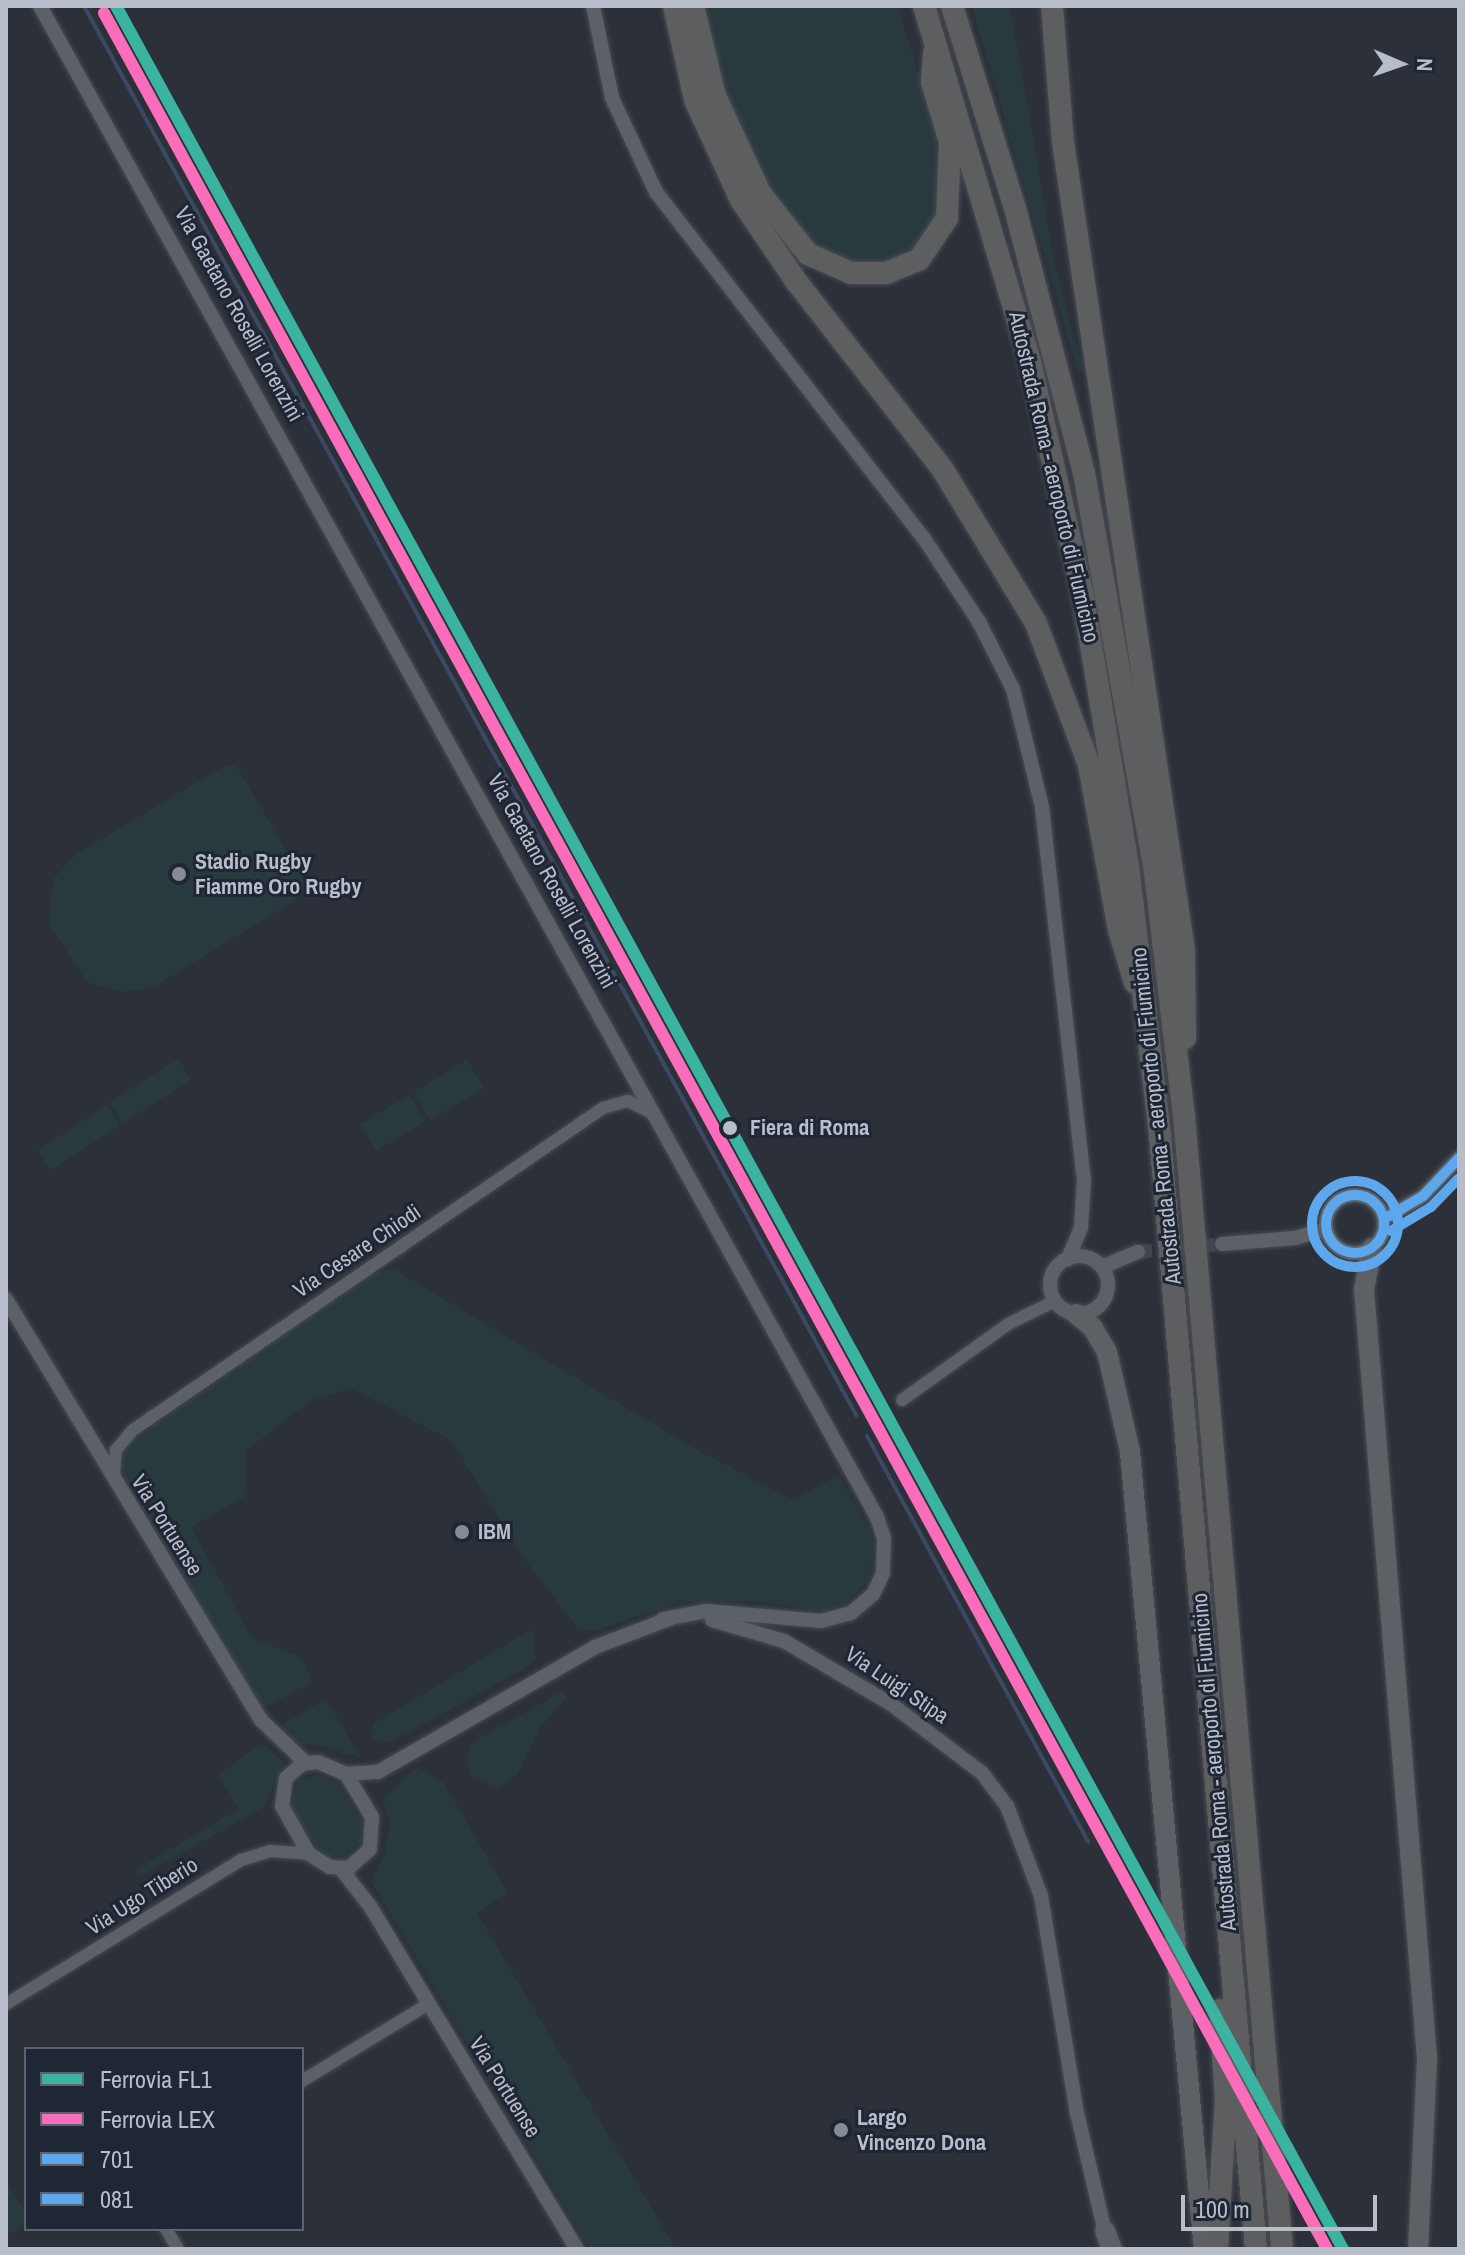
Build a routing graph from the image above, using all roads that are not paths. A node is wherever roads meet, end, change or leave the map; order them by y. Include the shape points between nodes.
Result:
1 (40, 6) edge
2 (593, 6) edge
3 (674, 6) edge
4 (693, 6) edge
5 (924, 6) edge
6 (952, 6) edge
7 (1052, 6) edge
8 (936, 40) junction
9 (691, 49) junction
10 (1146, 996) junction
11 (656, 1115) junction
12 (1184, 1115) junction
13 (1459, 1158) edge
14 (1384, 1219) junction
15 (1327, 1229) junction
16 (1222, 1244) tunnel mouth
17 (1372, 1248) junction
18 (1138, 1252) tunnel mouth
19 (1068, 1259) junction
20 (1102, 1267) junction
21 (6, 1299) edge
22 (1055, 1301) junction
23 (1076, 1314) junction
24 (902, 1400) dead end
25 (114, 1480) junction
26 (663, 1619) junction
27 (306, 1763) junction
28 (346, 1774) junction
29 (309, 1854) junction
30 (341, 1869) junction
31 (1224, 1877) junction
32 (6, 2004) edge
33 (428, 2004) junction
34 (304, 2080) edge
35 (167, 2231) edge
36 (1108, 2243) edge
37 (178, 2249) edge
38 (577, 2249) edge
39 (1204, 2249) edge
40 (1217, 2249) edge
41 (1256, 2249) edge
42 (1282, 2249) edge
43 (1418, 2249) edge

1 - 11 street, Via Gaetano Roselli Lorenzini
2 - 19 street via 612,98 656,192 930,547 979,622 1016,696 1046,836 1084,1179 1081,1228
3 - 9 highway
4 - 9 highway
5 - 8 highway, Autostrada Roma - aeroporto di Fiumicino
6 - 12 highway, Autostrada Roma - aeroporto di Fiumicino via 1044,314 1108,587 1154,865
7 - 12 highway via 1063,142 1184,951
8 - 9 highway via 932,82 950,142 950,208 936,240 919,260 874,274 828,266 784,228 733,142
8 - 10 highway, Autostrada Roma - aeroporto di Fiumicino via 1013,298 1058,478 1107,732
9 - 10 highway via 703,124 741,200 796,281 943,470 1036,623 1089,765 1124,954
10 - 31 highway, Autostrada Roma - aeroporto di Fiumicino
11 - 25 street, Via Cesare Chiodi via 628,1101 603,1108 133,1430 116,1450
11 - 26 street, Via Gaetano Roselli Lorenzini via 872,1506 885,1556 873,1594 838,1619 706,1611
12 - 42 highway, Autostrada Roma - aeroporto di Fiumicino
13 - 14 street via 1423,1196
14 - 15 street via 1376,1203 1350,1195 1329,1211
14 - 17 street via 1382,1235
15 - 16 street via 1295,1238
15 - 17 street via 1344,1251
17 - 43 highway via 1364,1289 1427,2059
18 - 20 street
19 - 20 street via 1086,1257
19 - 22 street via 1051,1282
20 - 23 street via 1109,1285 1102,1304
21 - 25 street, Via Portuense
22 - 23 street
22 - 24 street via 1008,1324
23 - 39 highway via 1093,1328 1107,1352 1130,1452
25 - 27 street, Via Portuense via 261,1720
26 - 28 street, Via Luigi Stipa via 595,1647 378,1772
26 - 36 street, Via Luigi Stipa via 725,1622 784,1641 891,1704 982,1773 999,1794 1022,1834 1041,1896 1077,2113
27 - 28 street via 328,1763
27 - 29 street via 286,1778 281,1798
28 - 30 street via 369,1811 374,1831 363,1861
29 - 30 street
29 - 32 street, Via Ugo Tiberio via 279,1850 241,1860
30 - 33 street, Via Portuense via 370,1906
31 - 40 highway via 1220,2004 1226,2111
31 - 41 highway, Autostrada Roma - aeroporto di Fiumicino
33 - 34 street
33 - 38 street, Via Portuense
35 - 37 street

